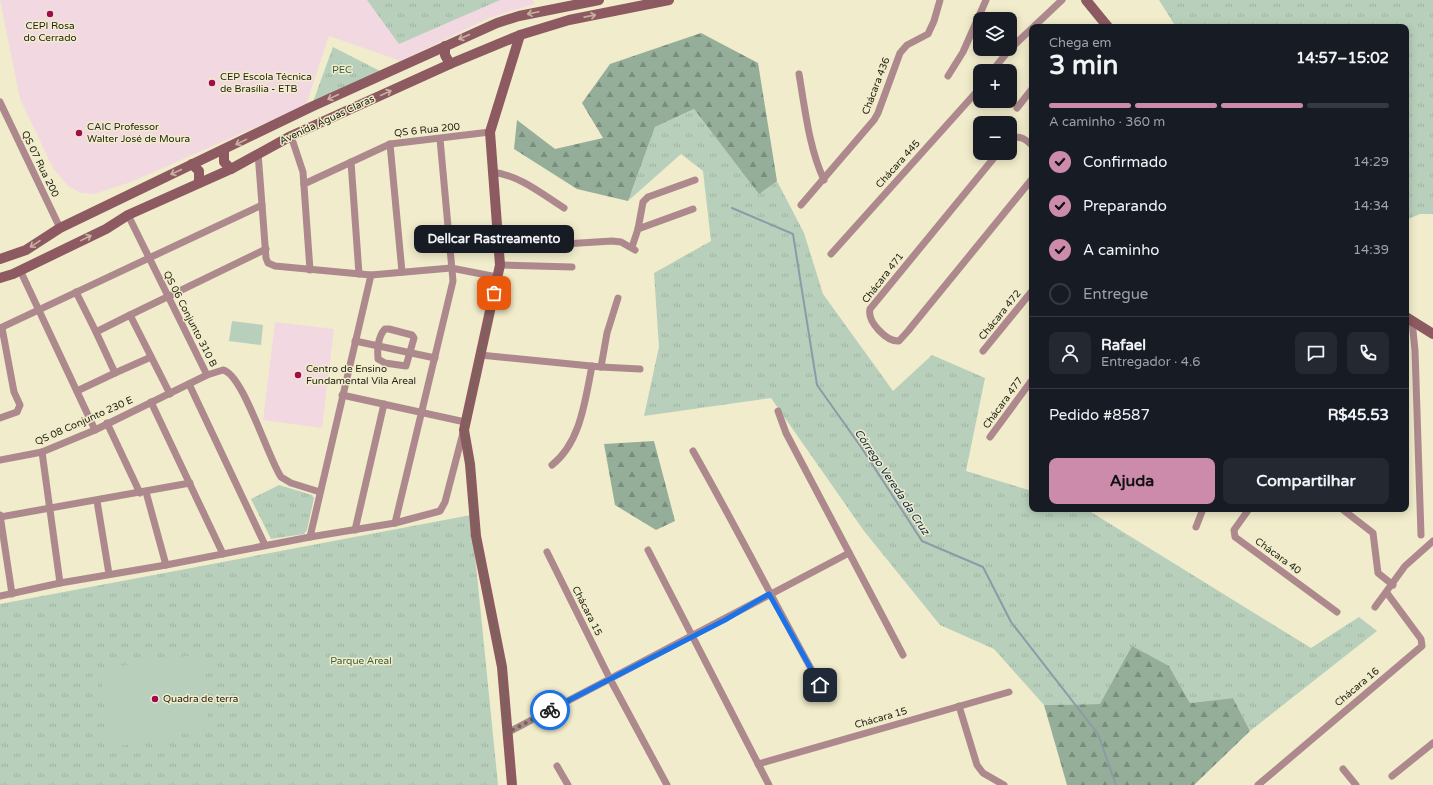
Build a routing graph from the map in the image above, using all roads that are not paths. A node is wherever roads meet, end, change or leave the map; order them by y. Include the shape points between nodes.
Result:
1 (599, 0) edge
2 (668, 0) edge
3 (940, 0) edge
4 (986, 0) edge
5 (1062, 0) edge
6 (1086, 0) edge
7 (551, 9) junction
8 (1037, 24) edge
9 (1104, 24) edge
10 (553, 26) junction
11 (1029, 31) edge
12 (520, 35) junction
13 (509, 39) junction
14 (1017, 42) edge
15 (445, 46) junction
16 (515, 49) junction
17 (1004, 56) edge
18 (450, 64) junction
19 (998, 64) edge
20 (799, 74) dead end
21 (948, 76) dead end
22 (1029, 94) edge
23 (973, 96) edge
24 (1, 107) edge
25 (1017, 108) dead end
26 (490, 132) junction
27 (291, 136) junction
28 (1017, 137) edge
29 (440, 139) junction
30 (1029, 143) edge
31 (390, 144) junction
32 (224, 150) junction
33 (258, 153) junction
34 (992, 160) edge
35 (351, 162) junction
36 (192, 164) junction
37 (231, 169) junction
38 (492, 172) junction
39 (695, 180) dead end
40 (824, 180) junction
41 (199, 182) junction
42 (1029, 183) edge
43 (304, 184) junction
44 (262, 205) junction
45 (801, 205) dead end
46 (564, 208) dead end
47 (693, 208) dead end
48 (128, 215) junction
49 (60, 228) junction
50 (638, 229) junction
51 (499, 248) junction
52 (266, 249) junction
53 (831, 254) dead end
54 (0, 259) edge
55 (149, 259) junction
56 (500, 265) junction
57 (572, 267) dead end
58 (451, 268) junction
59 (20, 270) junction
60 (310, 270) junction
61 (402, 272) junction
62 (359, 274) junction
63 (371, 275) junction
64 (497, 277) junction
65 (0, 278) edge
66 (76, 292) junction
67 (1029, 295) edge
68 (167, 296) junction
69 (618, 298) dead end
70 (39, 311) junction
71 (130, 315) junction
72 (1409, 319) edge
73 (1, 328) edge
74 (96, 332) junction
75 (1433, 334) edge
76 (355, 341) junction
77 (378, 346) junction
78 (983, 351) dead end
79 (411, 352) junction
80 (480, 355) junction
81 (151, 357) junction
82 (435, 358) junction
83 (592, 366) junction
84 (601, 367) junction
85 (640, 369) dead end
86 (116, 373) junction
87 (207, 375) junction
88 (189, 384) junction
89 (1029, 384) edge
90 (77, 391) junction
91 (170, 394) junction
92 (342, 395) junction
93 (151, 402) junction
94 (384, 404) junction
95 (778, 411) dead end
96 (422, 414) junction
97 (0, 418) edge
98 (107, 423) junction
99 (464, 426) junction
100 (95, 430) junction
101 (990, 437) dead end
102 (693, 451) dead end
103 (42, 452) junction
104 (0, 460) edge
105 (552, 465) dead end
106 (190, 483) junction
107 (143, 492) junction
108 (320, 492) junction
109 (97, 501) junction
110 (50, 508) junction
111 (1202, 512) edge
112 (1247, 512) edge
113 (1346, 512) edge
114 (0, 516) edge
115 (395, 523) junction
116 (1196, 527) dead end
117 (354, 530) junction
118 (1421, 535) dead end
119 (310, 537) junction
120 (1433, 541) edge
121 (265, 545) junction
122 (648, 550) dead end
123 (547, 552) dead end
124 (849, 553) junction
125 (223, 554) junction
126 (166, 565) junction
127 (109, 574) junction
128 (60, 582) junction
129 (1393, 585) junction
130 (1387, 593) junction
131 (12, 594) junction
132 (769, 594) junction
133 (0, 596) edge
134 (1375, 607) dead end
135 (1337, 612) dead end
136 (692, 635) junction
137 (903, 655) dead end
138 (610, 679) junction
139 (820, 685) dead end
140 (1009, 692) dead end
141 (959, 706) junction
142 (507, 733) junction
143 (1433, 743) edge
144 (758, 764) junction
145 (557, 766) dead end
146 (1343, 769) dead end
147 (1392, 776) dead end
148 (512, 785) edge
149 (568, 785) edge
150 (667, 785) edge
151 (769, 785) edge
152 (1004, 785) edge
153 (1258, 785) edge
154 (1356, 785) edge

1 - 7 main road, Avenida Águas Claras
10 -> 2 main road, Avenida Águas Claras via 569,20
3 - 40 street, Chácara 436 via 928,34 907,45 900,53 874,120
4 - 21 street via 963,52
5 - 8 street
6 - 9 main road
7 - 10 main road
7 -> 15 main road, Avenida Águas Claras via 497,23
10 - 12 main road, Avenida Águas Claras
11 - 14 street
12 - 13 main road, Avenida Águas Claras
12 - 16 main road
13 - 16 main road
13 - 18 main road, Avenida Águas Claras
15 - 18 main road via 445,55
15 -> 32 main road, Avenida Águas Claras
16 - 26 main road
17 - 19 street
27 -> 18 main road, Avenida Águas Claras
20 - 40 street via 808,128
22 - 25 street
23 - 53 street, Chácara 445
24 - 49 street, QS 07 Rua 200
26 - 29 street, QS 6 Rua 200
26 - 38 main road
27 - 33 main road, Avenida Águas Claras
27 - 43 street via 303,172
28 - 30 street
29 - 31 street, QS 6 Rua 200
29 - 58 street
31 - 35 street, QS 6 Rua 200
31 - 61 street
32 - 36 main road, Avenida Águas Claras
32 - 37 main road via 224,162
33 - 37 main road, Avenida Águas Claras
33 - 44 street
34 - 42 street, Chácara 471 via 870,309 871,318 888,338 899,341
35 - 43 street, QS 6 Rua 200
35 - 62 street
36 - 41 main road via 199,171
36 -> 49 main road, Avenida Águas Claras
37 - 41 main road, Avenida Águas Claras
38 - 46 street via 523,182
38 - 51 main road
39 - 50 street via 648,197 643,202
40 - 45 street, Chácara 436
41 - 48 main road, Avenida Águas Claras
43 - 60 street
44 - 52 street
44 - 55 street
47 - 50 street
48 - 55 street, QS 06 Conjunto 310 B
59 -> 48 main road, Avenida Águas Claras via 106,229
49 -> 54 main road, Avenida Águas Claras via 26,250
50 - 51 street via 634,248 621,242
51 - 56 main road
52 - 60 street via 266,261 272,265
52 - 68 street
55 - 66 street
55 - 68 street, QS 06 Conjunto 310 B
56 - 57 street
56 - 64 main road
58 - 61 street
58 - 64 street
58 - 82 street via 453,281
59 - 65 main road, Avenida Águas Claras
59 - 70 street
60 - 62 street
61 - 63 street
62 - 63 street
63 - 76 street
64 - 80 main road
66 - 70 street
66 - 74 street
67 - 78 street, Chácara 472
68 - 71 street
68 - 87 street, QS 06 Conjunto 310 B
69 - 84 street via 607,333
70 - 73 street
70 - 90 street
71 - 74 street
71 - 81 street
72 - 75 main road
72 - 118 street via 1416,350
73 - 97 street via 14,392 20,405 17,412
74 - 86 street
76 - 77 street
76 - 92 street
77 - 79 street
77 - 79 street via 378,360 401,366 407,365
77 - 79 street via 383,331 389,329 413,336
79 - 82 street
80 - 83 street
80 - 99 main road
81 - 86 street
81 - 91 street
82 - 96 street
83 - 84 street
83 - 105 street via 576,432 566,451
84 - 85 street
86 - 90 street
87 - 88 street, QS 08 Conjunto 230 E
87 - 108 street, QS 06 Conjunto 310 B via 223,370 231,373 245,397 281,477 291,483
88 - 91 street, QS 08 Conjunto 230 E
88 - 121 street
89 - 101 street, Chácara 477
90 - 100 street
91 - 93 street, QS 08 Conjunto 230 E
92 - 94 street
92 - 108 street
93 - 98 street, QS 08 Conjunto 230 E
93 - 106 street
94 - 96 street
94 - 117 street
95 - 124 street via 786,433
96 - 99 street
96 - 115 street
98 - 100 street, QS 08 Conjunto 230 E
98 - 107 street
99 - 115 street via 442,509
99 - 142 main road via 471,471 476,536 502,667
100 - 103 street, QS 08 Conjunto 230 E
102 - 132 street via 731,517
103 - 104 street, QS 08 Conjunto 230 E
103 - 110 street
106 - 107 street
106 - 125 street
107 - 109 street
107 - 126 street
108 - 119 street
109 - 110 street
109 - 127 street
110 - 114 street
110 - 128 street
111 - 116 street
112 - 135 street, Chácara 40 via 1234,530 1235,537
113 - 129 street via 1373,533 1378,573
114 - 131 street
115 - 117 street
117 - 119 street
119 - 121 street
120 - 129 street via 1405,566
121 - 125 street
122 - 136 street
123 - 138 street, Chácara 15
124 - 132 street
124 - 137 street
125 - 126 street
126 - 127 street
127 - 128 street
128 - 131 street
129 - 130 street
130 - 134 street
130 - 153 street, Chácara 16 via 1422,646
131 - 133 street
132 - 136 street via 725,620
132 - 139 street
136 - 138 street
136 - 144 street
138 - 142 street
138 - 150 street, Chácara 15
140 - 141 street, Chácara 15
141 - 144 street, Chácara 15
141 - 152 street via 976,765 983,773
142 - 148 main road
143 - 147 street
144 - 151 street
145 - 149 street
146 - 154 street

